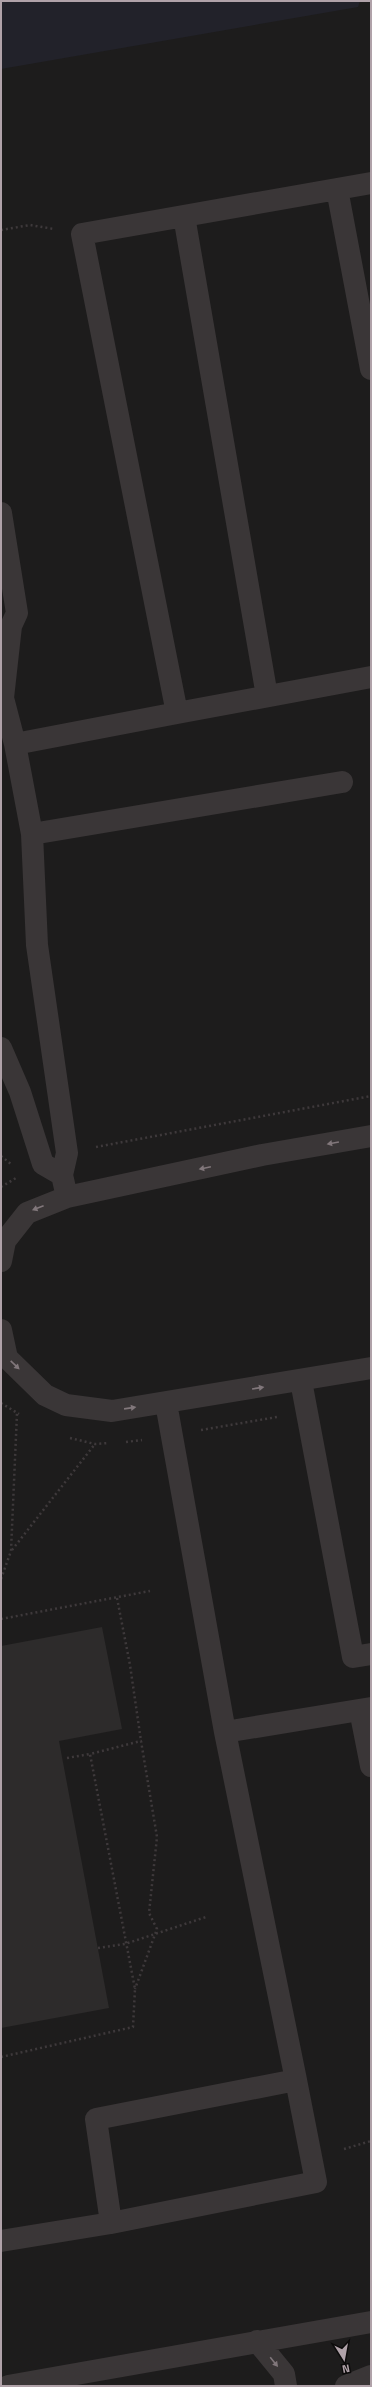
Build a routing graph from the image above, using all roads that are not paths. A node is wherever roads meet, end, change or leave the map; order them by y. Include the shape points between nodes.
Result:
1 (371, 183) edge
2 (337, 189) junction
3 (184, 216) junction
4 (371, 369) edge
5 (1, 513) edge
6 (6, 626) edge
7 (371, 677) edge
8 (267, 696) junction
9 (177, 712) junction
10 (16, 744) junction
11 (342, 782) dead end
12 (32, 834) junction
13 (1, 1048) edge
14 (371, 1136) edge
15 (52, 1170) junction
16 (67, 1197) junction
17 (1, 1261) edge
18 (1, 1330) edge
19 (371, 1368) edge
20 (301, 1381) junction
21 (166, 1403) junction
22 (371, 1654) edge
23 (366, 1709) edge
24 (225, 1732) junction
25 (371, 1766) edge
26 (296, 2080) junction
27 (111, 2223) junction
28 (1, 2242) edge
29 (371, 2322) edge
30 (257, 2341) junction
31 (371, 2376) edge
32 (8, 2386) edge
33 (286, 2386) edge
34 (346, 2386) edge

1 - 2 street
2 - 3 street
2 - 4 street
3 - 8 street
3 - 9 street via 82,234
5 - 6 street via 17,613
6 - 10 street via 3,698
7 - 8 street
8 - 9 street
9 - 10 street
10 - 12 street
11 - 12 street
12 - 15 street via 37,945 67,1153
13 - 15 street
14 -> 16 street via 262,1155
15 - 16 street
16 -> 17 street via 27,1212 5,1241
18 -> 21 street via 7,1358 45,1395 66,1405 112,1411
19 - 20 street
21 -> 20 street
20 - 22 street via 353,1658
21 - 24 street
23 - 24 street
23 - 25 street
24 - 26 street
26 - 27 street via 96,2119
26 - 27 street via 316,2182
27 - 28 street
29 - 30 street
30 - 32 street
30 -> 33 street via 284,2374
31 - 34 street

